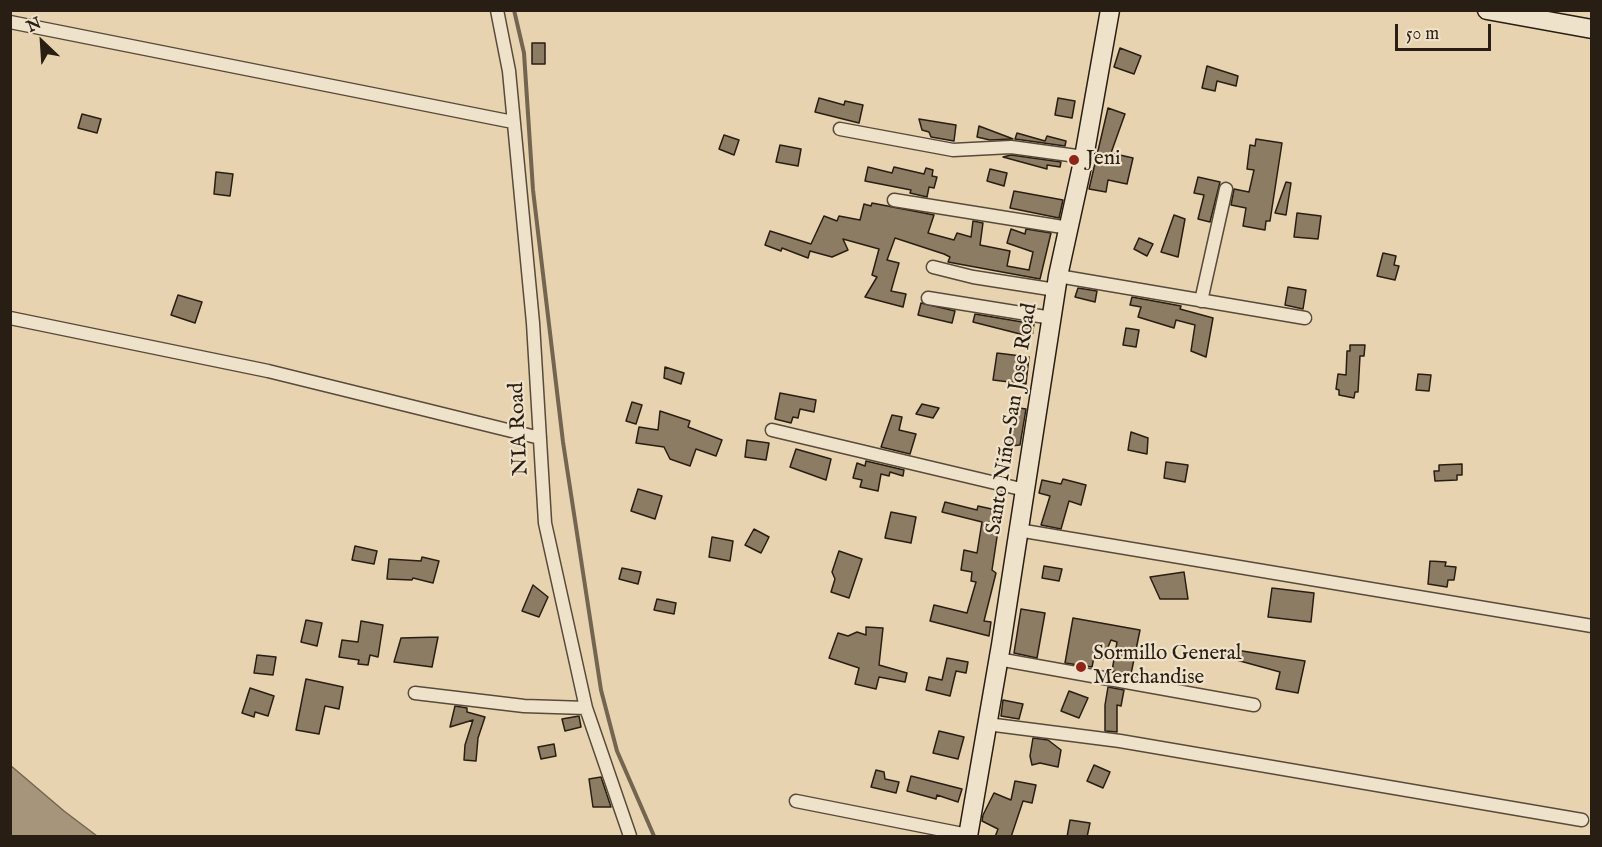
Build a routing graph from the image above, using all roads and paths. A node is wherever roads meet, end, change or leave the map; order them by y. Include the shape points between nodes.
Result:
1 (497, 10) edge
2 (1110, 10) edge
3 (1487, 10) edge
4 (10, 22) edge
5 (1592, 28) edge
6 (513, 122) junction
7 (840, 129) dead end
8 (1084, 157) junction
9 (1226, 189) dead end
10 (894, 200) dead end
11 (1069, 228) junction
12 (933, 267) dead end
13 (1057, 283) junction
14 (928, 298) dead end
15 (1201, 301) junction
16 (10, 318) edge
17 (1052, 318) junction
18 (1305, 318) dead end
19 (772, 430) dead end
20 (540, 438) junction
21 (1025, 490) junction
22 (1018, 530) junction
23 (1592, 626) edge
24 (998, 659) junction
25 (415, 693) dead end
26 (1254, 705) dead end
27 (586, 708) junction
28 (987, 724) junction
29 (796, 801) dead end
30 (1582, 820) dead end
31 (968, 836) edge
32 (630, 837) edge

1 - 6 street, NIA Road
2 - 8 main road, Santo Niño-San Jose Road
3 - 5 main road
4 - 6 street
6 - 20 street, NIA Road
7 - 8 street via 953,150 1011,147
8 - 11 main road, Santo Niño-San Jose Road
9 - 15 street
10 - 11 street
11 - 13 main road, Santo Niño-San Jose Road
12 - 13 street via 973,277
13 - 15 street
13 - 17 main road, Santo Niño-San Jose Road
14 - 17 street
15 - 18 street
16 - 20 street via 268,371
17 - 21 main road, Santo Niño-San Jose Road
19 - 21 street
20 - 27 street, NIA Road via 545,523
21 - 22 main road, Santo Niño-San Jose Road
22 - 23 street
22 - 24 main road, Santo Niño-San Jose Road
24 - 26 street
24 - 28 main road, Santo Niño-San Jose Road
25 - 27 street via 513,705
27 - 32 street, NIA Road
28 - 30 street via 1109,740
28 - 31 main road, Santo Niño-San Jose Road
29 - 31 street

